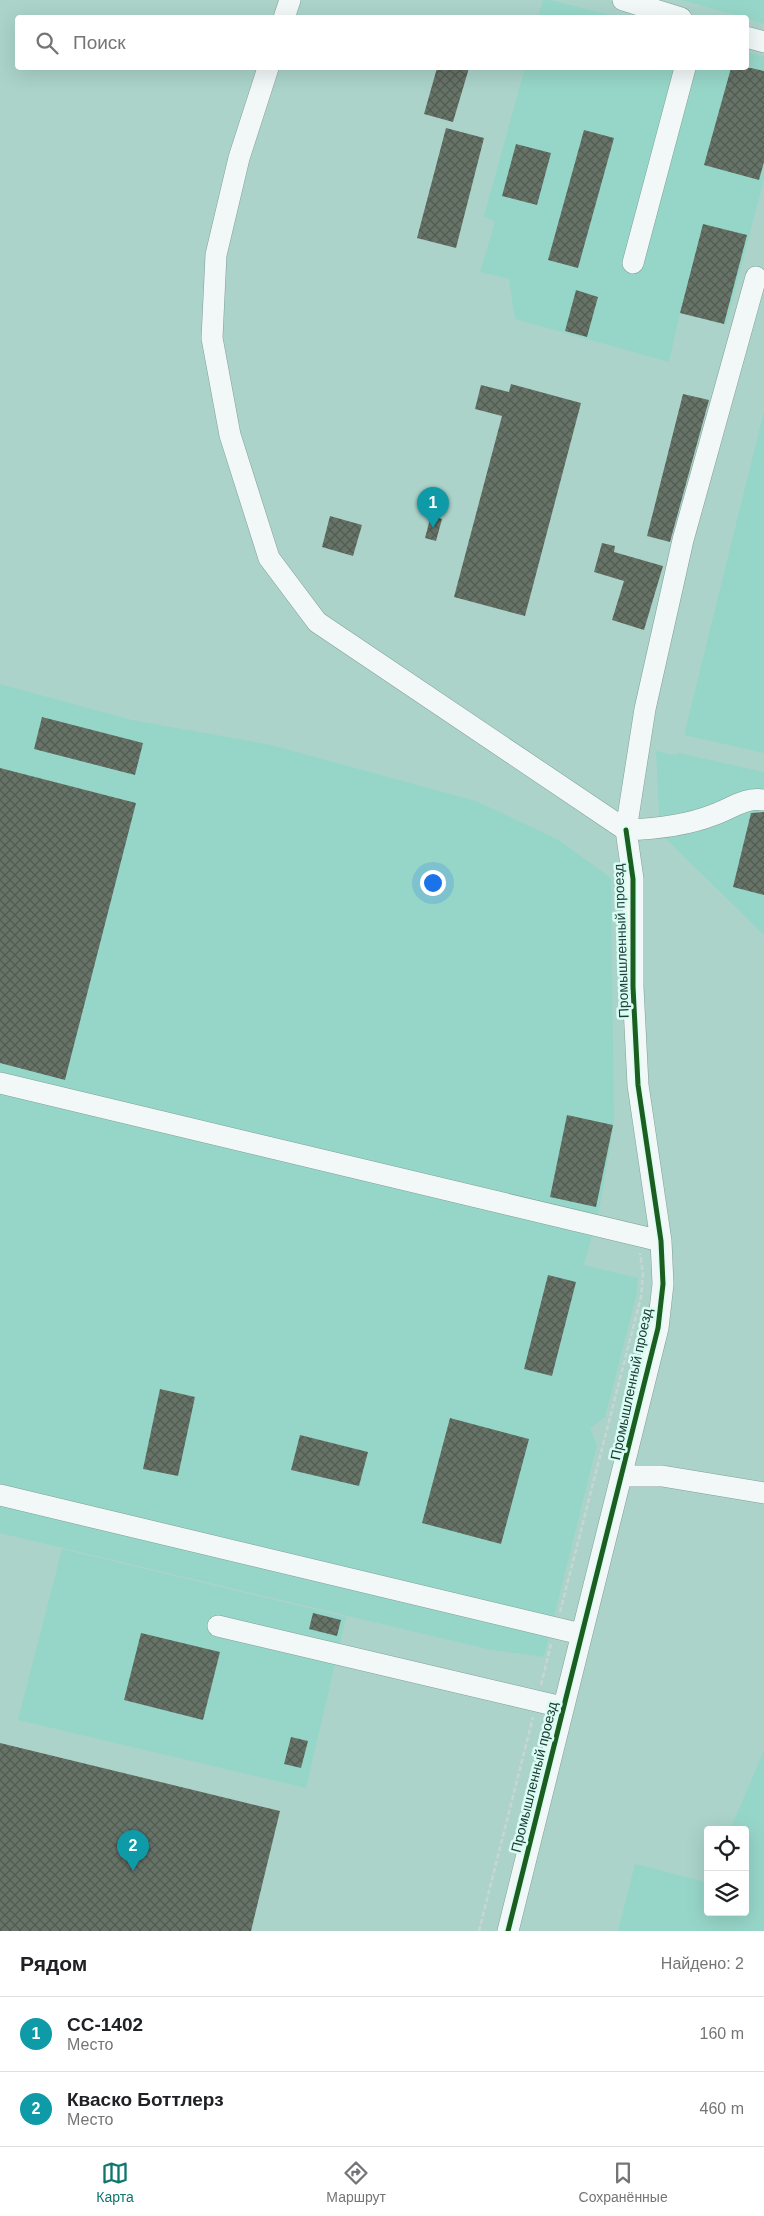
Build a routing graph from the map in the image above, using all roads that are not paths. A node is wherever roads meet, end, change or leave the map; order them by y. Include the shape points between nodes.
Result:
1 (290, 0) edge
2 (623, 0) edge
3 (285, 15) edge
4 (671, 15) edge
5 (749, 38) edge
6 (764, 42) edge
7 (267, 70) edge
8 (685, 70) edge
9 (633, 264) dead end
10 (756, 276) dead end
11 (764, 800) edge
12 (626, 830) junction
13 (0, 1084) edge
14 (661, 1242) junction
15 (622, 1476) junction
16 (764, 1493) edge
17 (0, 1495) edge
18 (218, 1626) dead end
19 (581, 1634) junction
20 (562, 1707) junction
21 (508, 1931) edge

1 - 3 street
2 - 4 street
5 - 6 street
7 - 12 street via 239,158 216,256 212,338 230,435 269,558 317,622
8 - 9 street
10 - 12 street, Промышленный проезд via 683,540 645,709
11 - 12 street via 735,803 714,815 659,829
12 - 14 street, Промышленный проезд via 633,879 633,987 638,1085
13 - 14 street
14 - 15 street, Промышленный проезд via 663,1284 658,1328
15 - 16 street via 662,1476
15 - 19 street, Промышленный проезд
17 - 19 street
18 - 20 street
19 - 20 street, Промышленный проезд
20 - 21 street, Промышленный проезд

